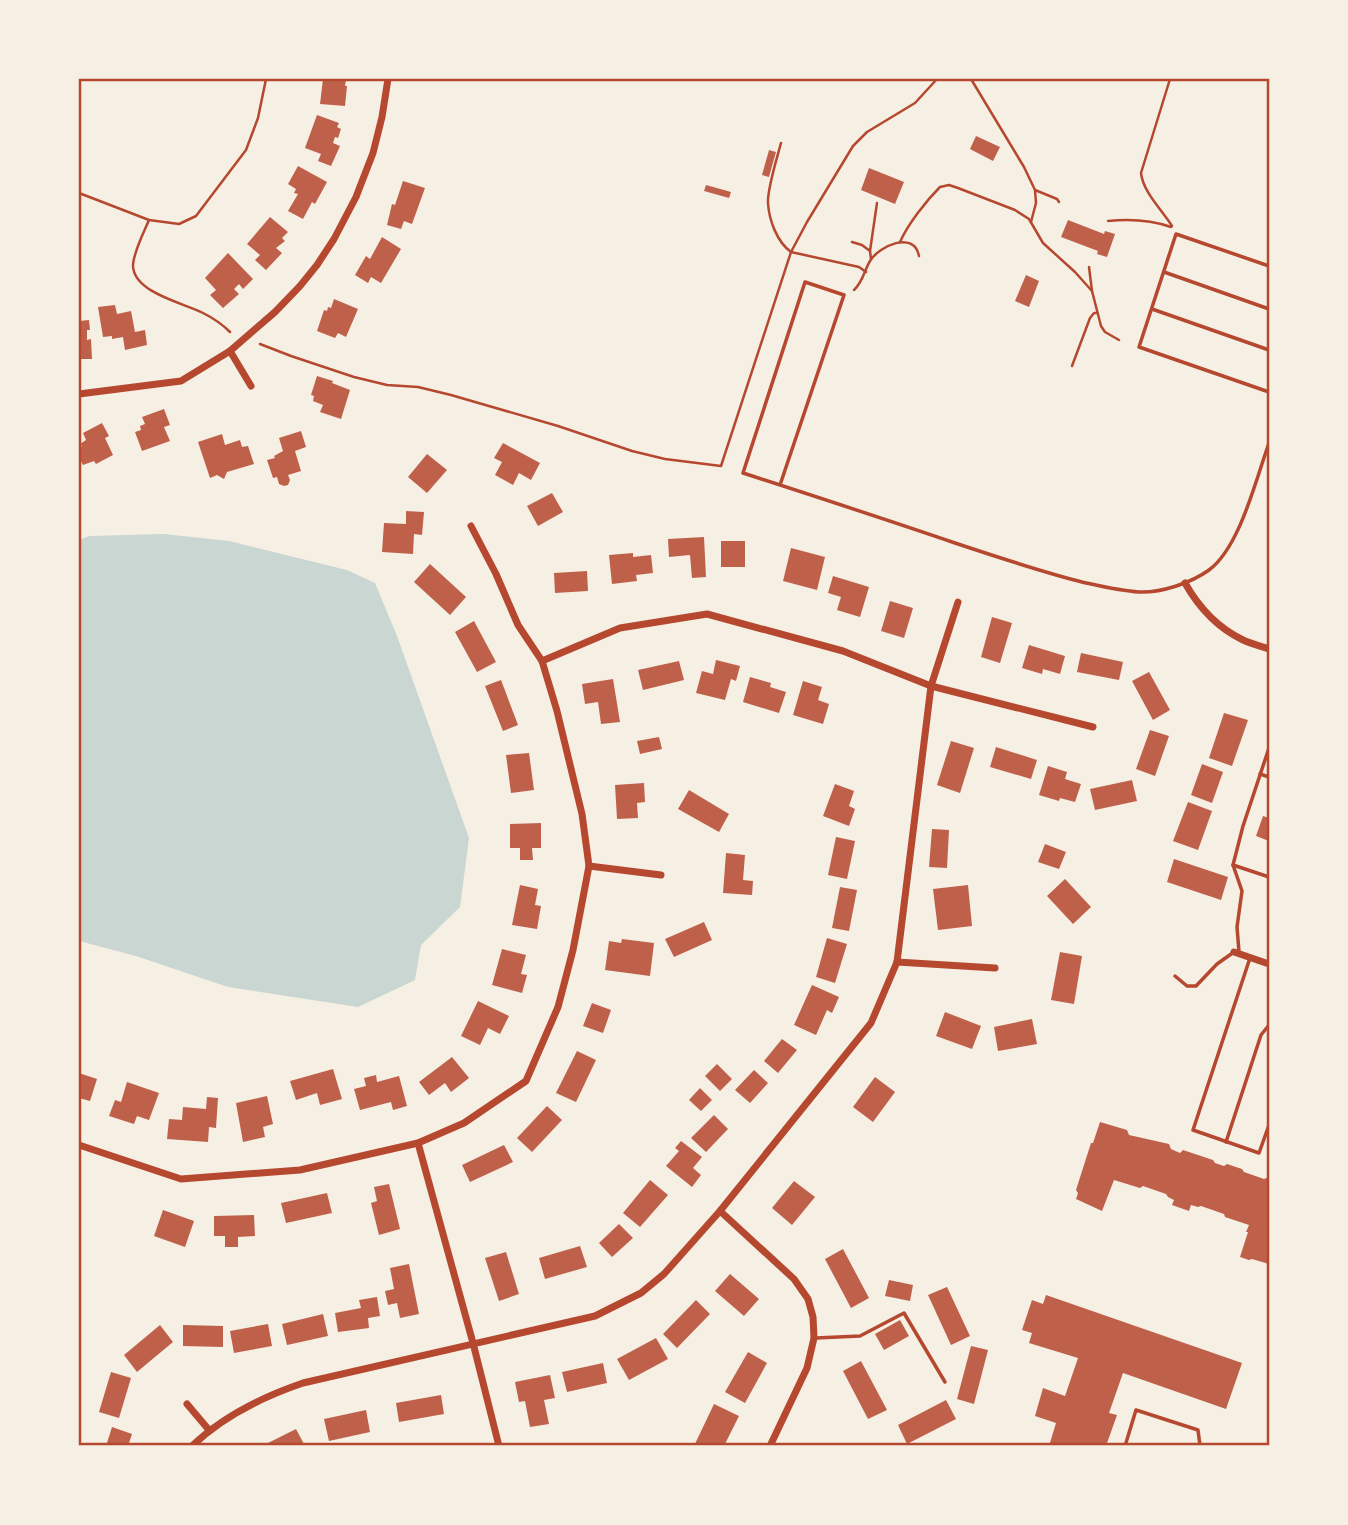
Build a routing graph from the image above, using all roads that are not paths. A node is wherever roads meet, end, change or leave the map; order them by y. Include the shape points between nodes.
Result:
1 (388, 79) edge
2 (1269, 265) edge
3 (1164, 272) junction
4 (1152, 309) junction
5 (1269, 309) edge
6 (1269, 350) edge
7 (230, 351) junction
8 (251, 386) dead end
9 (1269, 392) edge
10 (79, 394) edge
11 (1269, 443) edge
12 (780, 485) junction
13 (471, 526) dead end
14 (1185, 583) junction
15 (958, 602) dead end
16 (1269, 649) edge
17 (542, 661) junction
18 (931, 686) junction
19 (1093, 727) dead end
20 (1269, 748) edge
21 (1260, 774) junction
22 (1269, 777) edge
23 (589, 866) junction
24 (1233, 866) junction
25 (661, 875) dead end
26 (1269, 877) edge
27 (1236, 953) junction
28 (1250, 958) junction
29 (897, 962) junction
30 (1269, 964) edge
31 (995, 968) dead end
32 (1175, 976) dead end
33 (1269, 1025) edge
34 (1269, 1125) edge
35 (1226, 1142) junction
36 (418, 1143) junction
37 (79, 1145) edge
38 (720, 1210) junction
39 (814, 1338) junction
40 (473, 1343) junction
41 (945, 1382) dead end
42 (187, 1404) dead end
43 (209, 1430) junction
44 (192, 1446) edge
45 (499, 1446) edge
46 (770, 1446) edge
47 (1125, 1446) edge
48 (1200, 1446) edge

1 - 7 street via 373,153 334,239 300,286
2 - 3 lane via 1176,234
3 - 4 lane
3 - 5 lane
4 - 6 lane
4 - 9 lane via 1139,347
7 - 8 street
7 - 10 street via 181,381
11 - 14 lane via 1237,536 1209,570
12 - 12 lane via 844,295 805,282 743,473
12 - 14 lane via 1018,565 1101,586 1139,592
13 - 17 street via 518,625
14 - 16 street via 1214,621 1242,640
15 - 18 street
17 - 18 street via 620,628 707,614 843,651
17 - 23 street via 582,814
18 - 19 street
18 - 29 street
20 - 21 lane
21 - 22 lane
21 - 24 lane
23 - 25 street
23 - 36 street via 558,1007 526,1081 464,1122
24 - 26 lane
24 - 27 lane via 1242,891
27 - 28 street
27 - 32 lane via 1217,964 1196,986 1187,986
28 - 30 street
28 - 35 lane via 1193,1130
29 - 31 street
29 - 38 street via 871,1023
33 - 35 lane via 1261,1035
34 - 35 lane via 1259,1153
36 - 37 street via 300,1170 181,1179
36 - 40 street
38 - 39 street via 794,1279 808,1299
38 - 40 street via 664,1274 641,1293 595,1316
39 - 41 lane via 860,1336 904,1313
39 - 46 street via 807,1368
40 - 43 street via 277,1391
40 - 45 street
42 - 43 street
43 - 44 street
47 - 48 lane via 1136,1410 1198,1430

